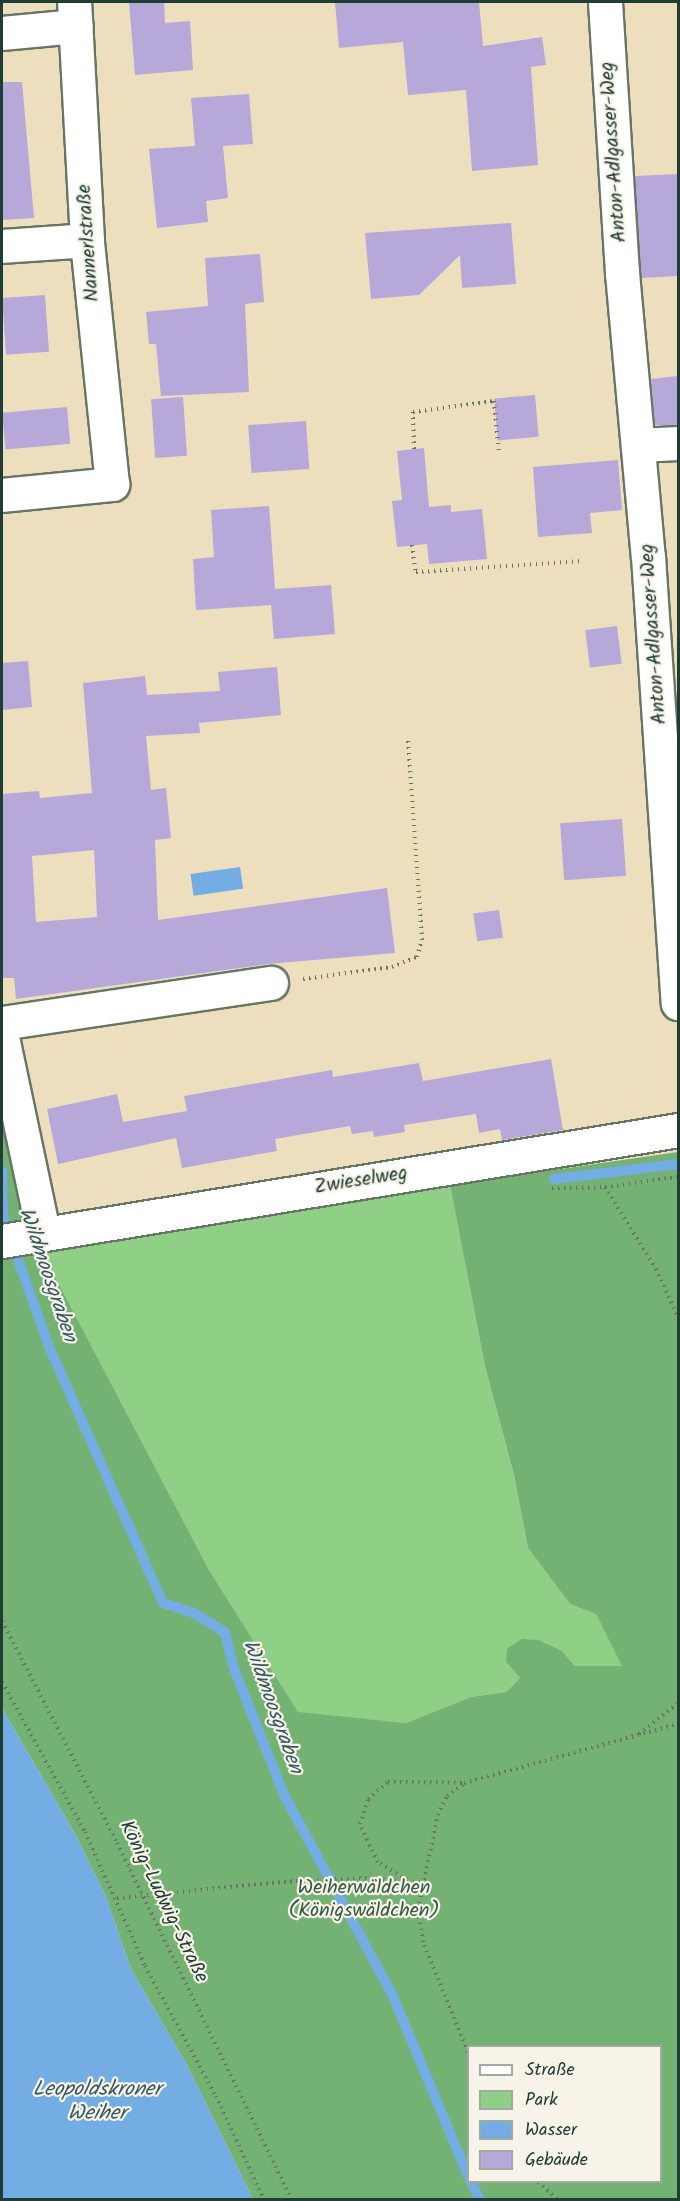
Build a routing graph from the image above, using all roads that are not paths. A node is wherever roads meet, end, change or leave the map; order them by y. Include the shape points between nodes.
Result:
1 (605, 2) edge
2 (75, 14) edge
3 (2, 33) edge
4 (87, 240) junction
5 (2, 246) edge
6 (678, 442) edge
7 (639, 446) junction
8 (2, 495) edge
9 (271, 983) road end
10 (678, 1003) edge
11 (2, 1023) edge
12 (2, 1037) edge
13 (678, 1130) edge
14 (24, 1236) edge

1 - 7 street, Anton-Adlgasser-Weg via 622,273
2 - 3 street
2 - 4 street, Nannerlstraße
4 - 5 street
4 - 8 street, Nannerlstraße via 112,484
6 - 7 street
7 - 10 street, Anton-Adlgasser-Weg
9 - 11 street
12 - 14 street, Zwieselweg
13 - 14 street, Zwieselweg

